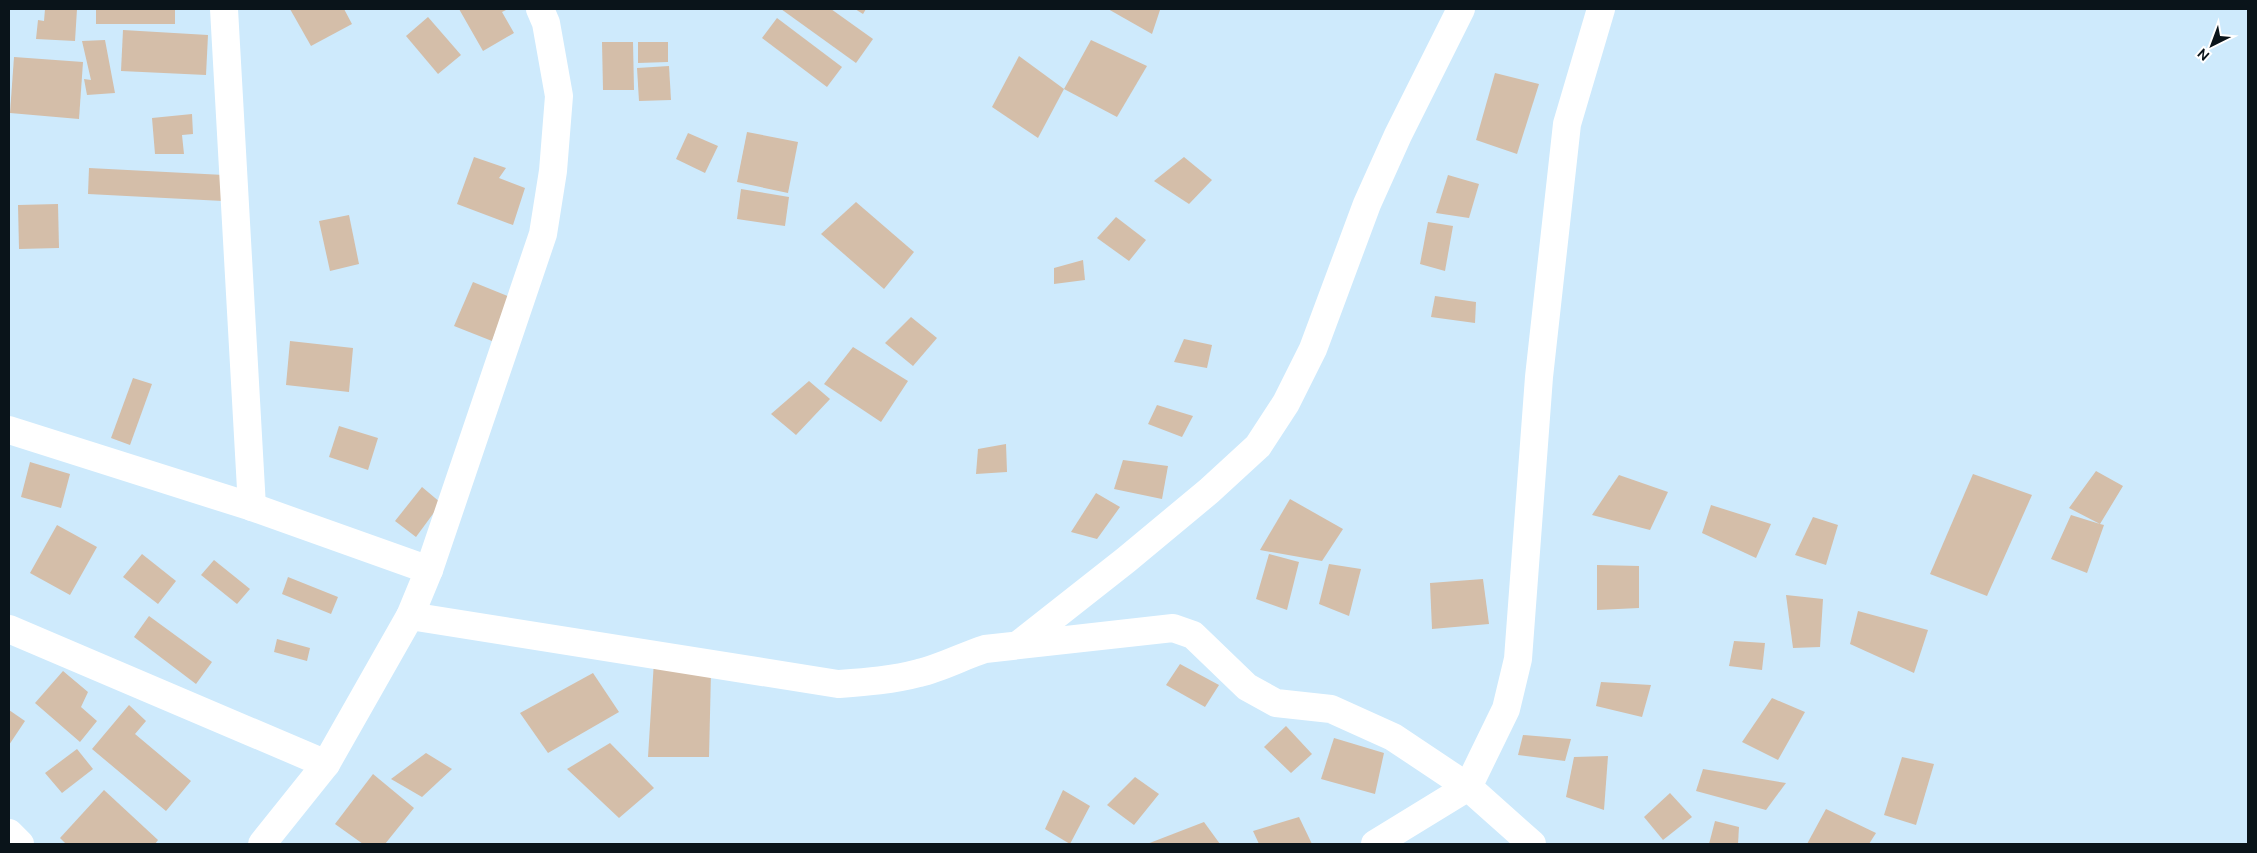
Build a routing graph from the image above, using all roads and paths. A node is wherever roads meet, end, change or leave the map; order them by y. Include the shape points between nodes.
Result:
1 (224, 9) edge
2 (540, 9) edge
3 (1461, 9) edge
4 (1601, 9) edge
5 (9, 430) edge
6 (252, 507) junction
7 (429, 570) junction
8 (410, 616) junction
9 (9, 629) edge
10 (1018, 645) junction
11 (326, 764) junction
12 (1468, 787) junction
13 (9, 833) edge
14 (20, 844) edge
15 (262, 844) edge
16 (1375, 844) edge
17 (1532, 844) edge

1 - 6 street
2 - 7 street via 546,23 558,96 554,171 543,234
3 - 10 street via 1366,204 1313,349 1286,403 1258,446 1126,560
4 - 12 street via 1567,124 1539,377 1518,659 1506,709
5 - 6 street
6 - 7 street
7 - 8 street
8 - 10 street via 838,684 922,673 960,656
8 - 11 street
9 - 11 street
10 - 12 street via 1173,628 1193,635 1247,687 1276,702 1331,709 1360,720 1393,737
11 - 15 street
12 - 16 street
12 - 17 street
13 - 14 street

